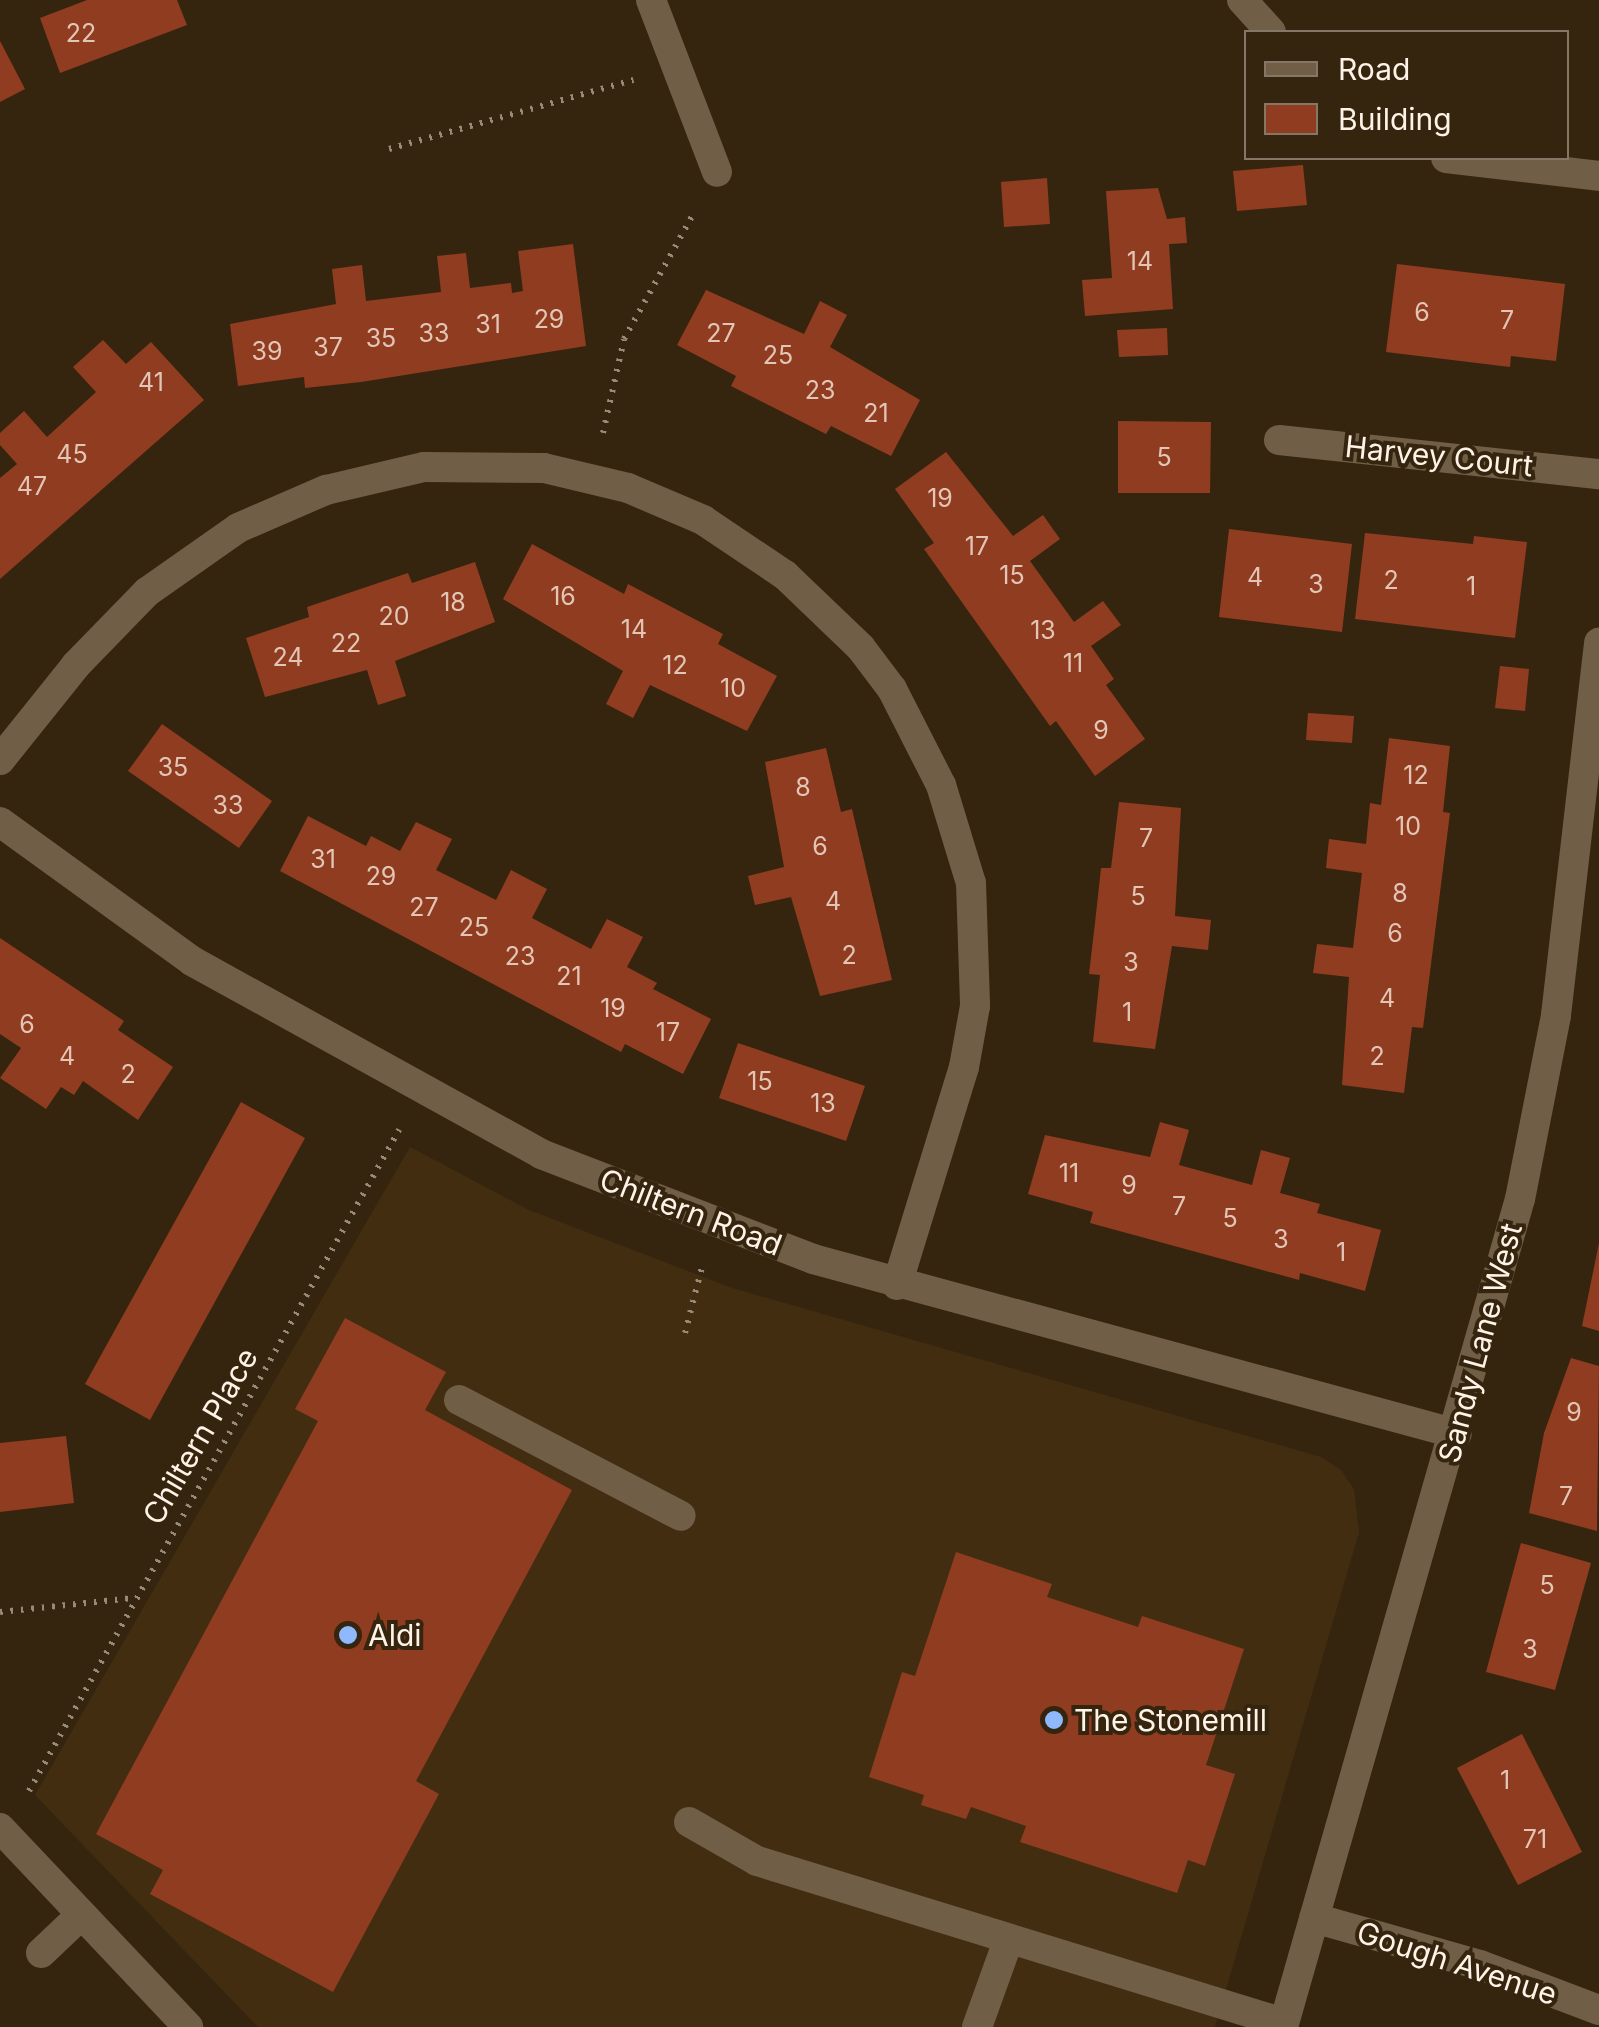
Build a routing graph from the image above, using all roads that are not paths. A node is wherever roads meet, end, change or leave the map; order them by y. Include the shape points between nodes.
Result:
1 (651, 0) edge
2 (1242, 0) edge
3 (1268, 30) edge
4 (1463, 160) edge
5 (717, 172) road end
6 (1599, 176) edge
7 (1279, 440) dead end
8 (1599, 474) edge
9 (1599, 642) edge
10 (0, 760) edge
11 (0, 822) edge
12 (897, 1285) junction
13 (460, 1400) dead end
14 (1457, 1434) junction
15 (681, 1516) dead end
16 (689, 1822) dead end
17 (0, 1828) edge
18 (80, 1916) junction
19 (1314, 1918) junction
20 (1008, 1941) junction
21 (41, 1953) dead end
22 (1599, 2010) edge
23 (1283, 2025) edge
24 (188, 2027) edge
25 (977, 2027) edge

1 - 5 street
2 - 3 street
4 - 6 street
7 - 8 street, Harvey Court
9 - 14 street, Sandy Lane West via 1556,1015 1520,1199
10 - 12 street via 110,627 192,556 326,490 424,467 544,468 662,500 784,575 861,648 892,689 942,785 971,883 974,1006 964,1067
11 - 12 street, Chiltern Road via 192,961 541,1154
12 - 14 street, Chiltern Road
13 - 15 street
14 - 19 street, Sandy Lane West
16 - 20 street via 757,1861
17 - 18 street
18 - 21 street
18 - 24 street
19 - 22 street, Gough Avenue via 1480,1965
19 - 23 street, Sandy Lane West
20 - 23 street
20 - 25 street

